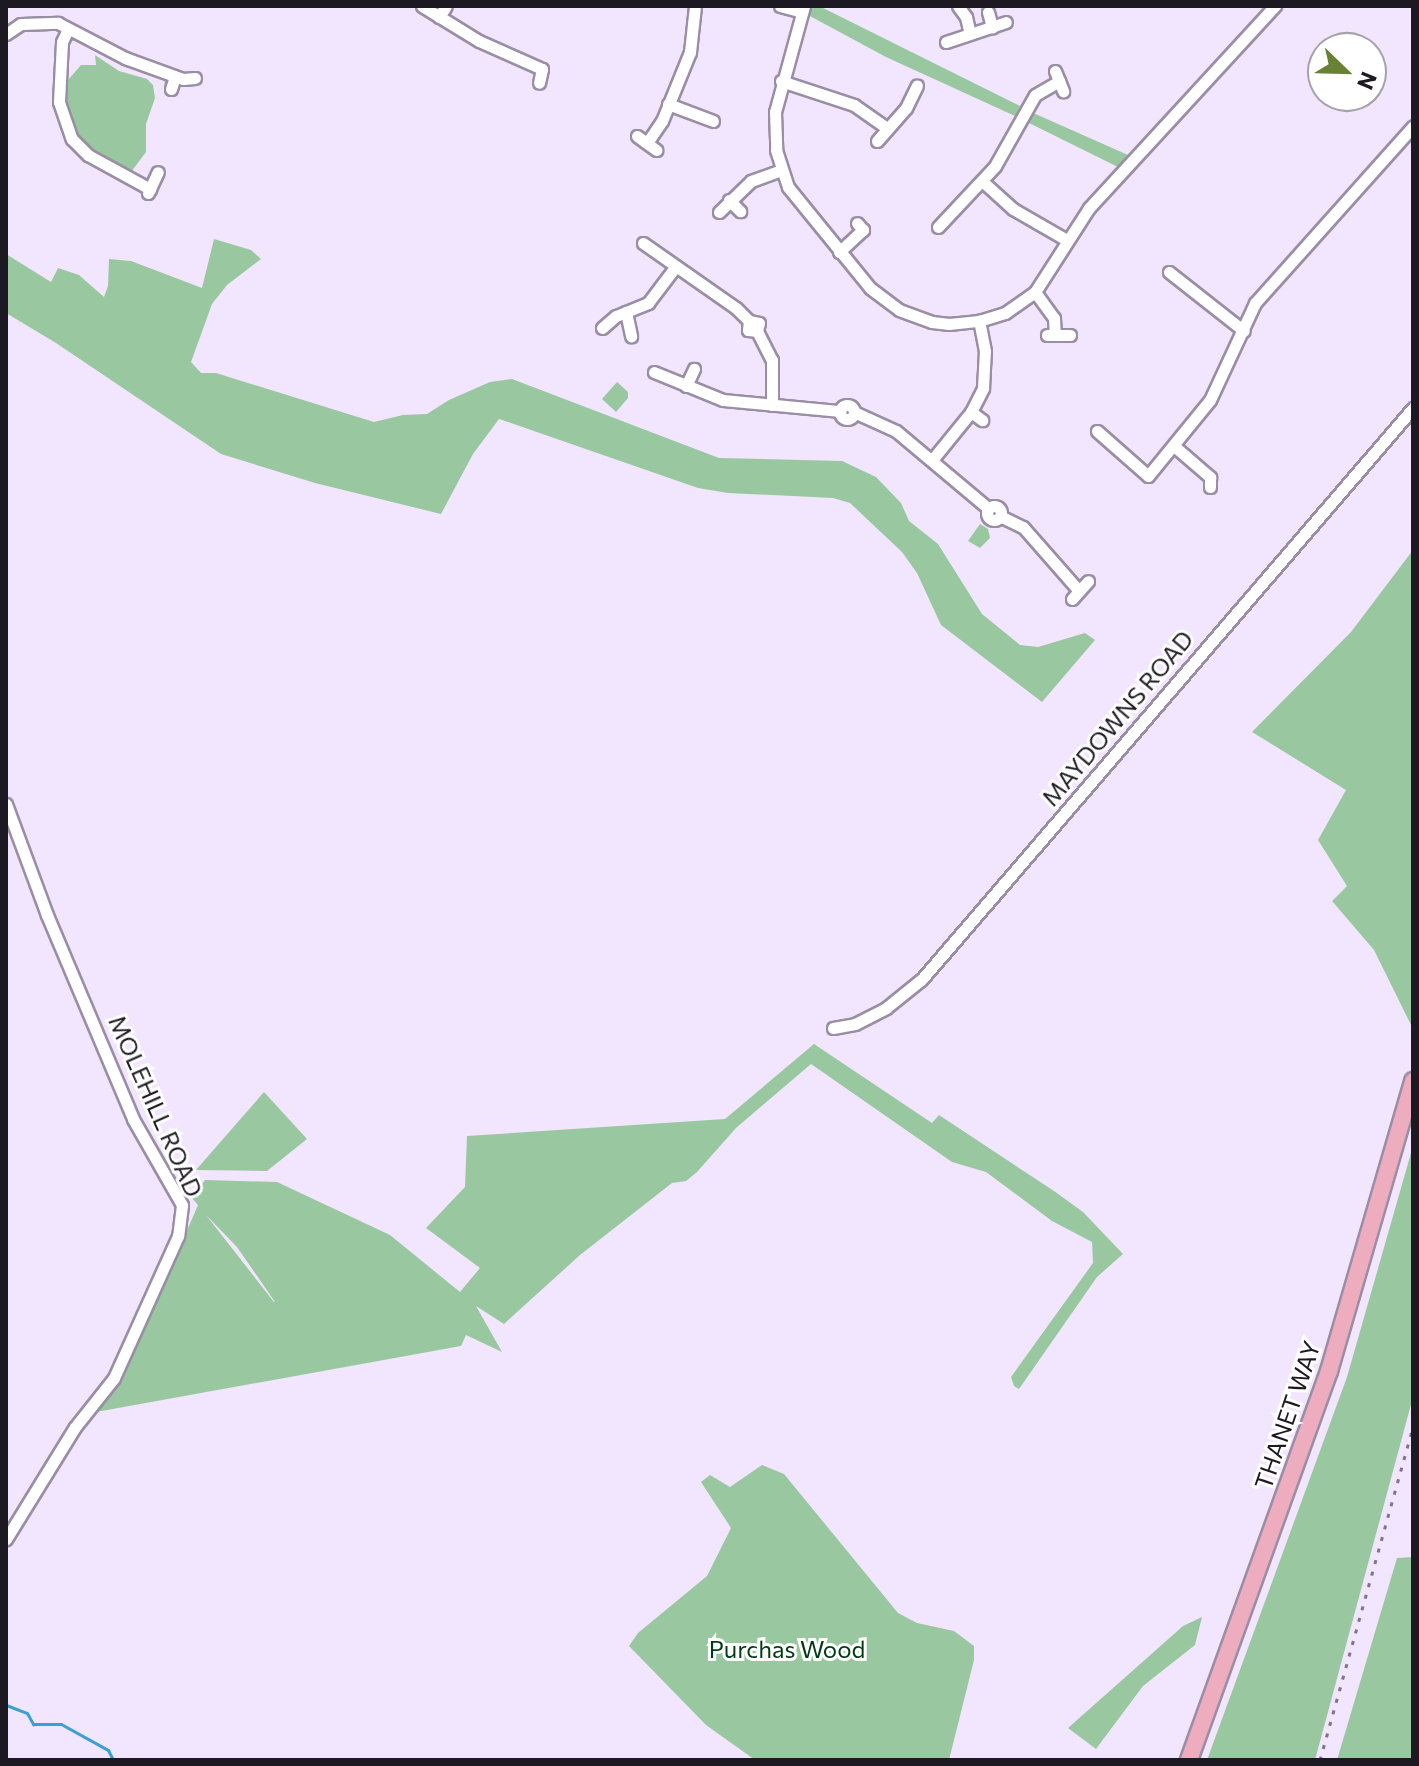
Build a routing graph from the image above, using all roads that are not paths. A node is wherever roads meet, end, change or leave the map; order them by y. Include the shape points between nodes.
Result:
1 (422, 6) edge
2 (446, 6) edge
3 (695, 6) edge
4 (780, 6) edge
5 (958, 6) edge
6 (1275, 6) edge
7 (803, 9) edge
8 (988, 12) dead end
9 (439, 17) junction
10 (1006, 22) dead end
11 (992, 27) junction
12 (68, 29) junction
13 (6, 34) edge
14 (970, 34) junction
15 (946, 42) dead end
16 (175, 77) junction
17 (195, 78) dead end
18 (781, 81) junction
19 (1059, 81) dead end
20 (539, 83) dead end
21 (171, 89) dead end
22 (917, 94) dead end
23 (668, 104) junction
24 (713, 121) dead end
25 (1413, 126) edge
26 (887, 128) junction
27 (877, 141) dead end
28 (647, 143) dead end
29 (781, 170) junction
30 (158, 172) dead end
31 (982, 181) junction
32 (729, 200) junction
33 (740, 211) dead end
34 (719, 212) dead end
35 (857, 223) dead end
36 (938, 227) dead end
37 (1067, 240) junction
38 (643, 243) dead end
39 (839, 252) junction
40 (676, 266) junction
41 (1169, 272) dead end
42 (1035, 292) junction
43 (626, 312) junction
44 (979, 321) junction
45 (602, 328) dead end
46 (1244, 331) junction
47 (1070, 335) dead end
48 (631, 336) dead end
49 (694, 369) dead end
50 (654, 372) dead end
51 (686, 386) junction
52 (772, 405) junction
53 (1413, 408) edge
54 (971, 412) junction
55 (982, 420) dead end
56 (1097, 431) dead end
57 (1174, 446) junction
58 (932, 460) junction
59 (1210, 487) dead end
60 (1079, 590) dead end
61 (6, 804) edge
62 (833, 1028) dead end
63 (1413, 1081) edge
64 (6, 1539) edge
65 (1189, 1760) edge

1 - 9 street
2 - 9 street
3 - 23 street via 690,52
4 - 7 street
5 - 14 street
6 - 37 street via 1126,166
7 - 18 street
8 - 11 street
9 - 20 street via 542,69
10 - 11 street
11 - 14 street
12 - 13 street via 40,21
12 - 16 street
12 - 30 street via 62,42 59,102 72,139 88,155 149,192
14 - 15 street
16 - 17 street
16 - 21 street
18 - 26 street via 854,105
18 - 29 street via 774,131
19 - 31 street via 1035,95 1020,134
22 - 26 street
23 - 24 street via 698,122
23 - 28 street
25 - 46 street via 1255,303
26 - 27 street
29 - 32 street via 751,181
29 - 39 street via 795,199
31 - 36 street
31 - 37 street via 1013,209
32 - 33 street
32 - 34 street
35 - 39 street via 863,230
37 - 42 street
38 - 40 street
39 - 44 street via 870,288 899,310 932,322
40 - 43 street via 648,303
40 - 52 street via 753,326 775,370
41 - 46 street
42 - 44 street via 1005,313
42 - 47 street via 1049,308 1051,335
43 - 45 street
43 - 48 street
44 - 54 street via 986,375
46 - 57 street via 1210,400
49 - 51 street
50 - 51 street
51 - 52 street via 723,400
52 - 58 street via 840,411 848,405 880,421
53 - 62 street, MAYDOWNS ROAD via 922,979 876,1013
54 - 55 street
54 - 58 street
56 - 57 street via 1148,476
57 - 59 street via 1210,477
58 - 60 street via 989,509 998,507 1000,516 1023,527
61 - 64 street, MOLEHILL ROAD via 133,1119 182,1205 178,1236 114,1378 75,1427
63 - 65 main road, THANET WAY via 1329,1371

